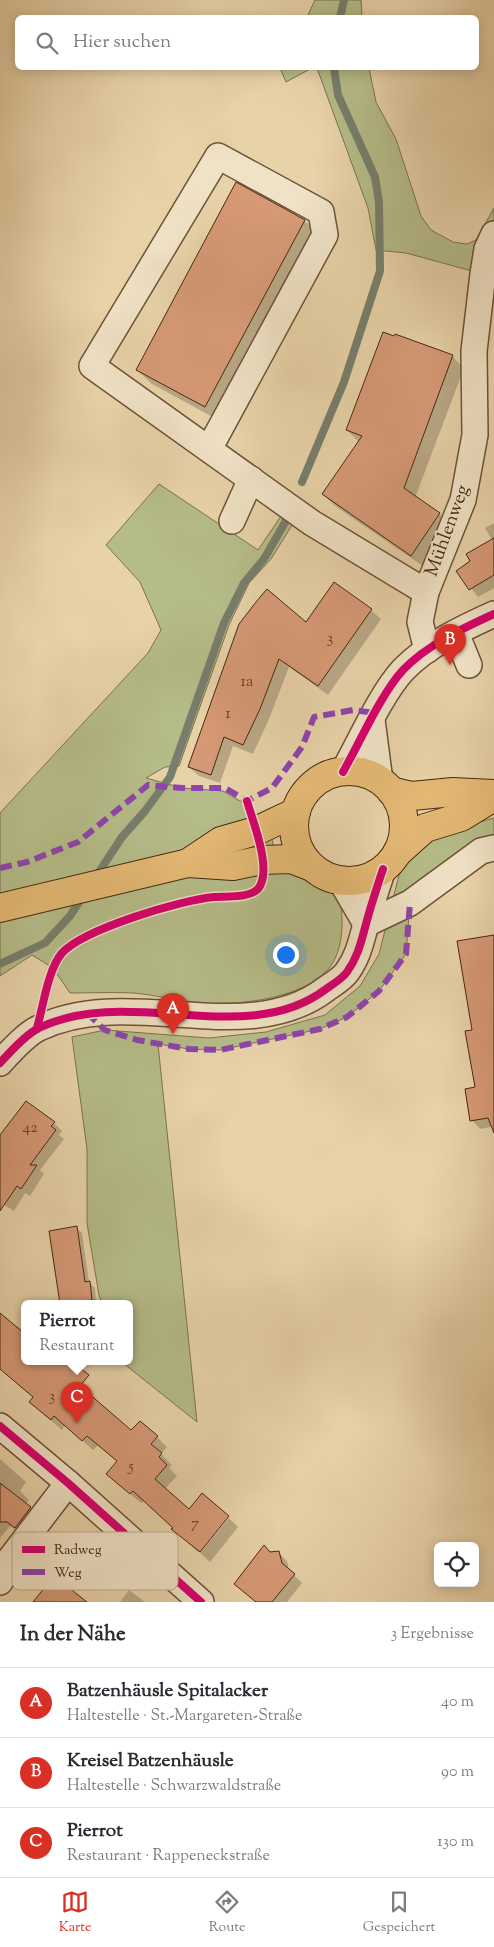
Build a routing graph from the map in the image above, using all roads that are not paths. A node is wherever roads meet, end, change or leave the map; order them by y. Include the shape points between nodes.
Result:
1 (494, 234) edge
2 (210, 450) junction
3 (251, 479) junction
4 (232, 521) dead end
5 (426, 592) junction
6 (494, 614) edge
7 (456, 633) junction
8 (427, 650) junction
9 (469, 665) dead end
10 (372, 720) junction
11 (342, 772) junction
12 (385, 786) junction
13 (494, 796) edge
14 (296, 812) junction
15 (494, 848) edge
16 (390, 861) junction
17 (188, 863) junction
18 (312, 867) junction
19 (341, 880) junction
20 (12, 906) edge
21 (366, 924) junction
22 (0, 1063) edge
23 (0, 1426) edge
24 (68, 1483) junction
25 (31, 1532) edge
26 (123, 1532) edge
27 (12, 1556) edge
28 (178, 1581) edge
29 (0, 1582) edge
30 (201, 1602) edge

1 - 5 street, Mühlenweg via 487,250 474,351 475,435 462,500
2 - 2 street via 325,235 321,212 218,156 92,366
2 - 3 street
3 - 4 street
3 - 5 street via 312,523
5 - 8 street, Mühlenweg via 420,622
6 - 7 street
7 - 8 street
7 - 9 street
8 - 10 street via 403,670
10 - 11 street
10 - 12 street
11 - 12 main road via 368,775
11 - 14 main road via 313,785 302,797
12 - 13 main road via 412,796 453,792
12 - 16 main road via 401,810 404,821 401,843
13 - 16 main road via 461,817 425,828
14 - 17 main road via 256,831 221,841
14 - 18 main road via 295,836 304,858
15 - 21 street via 481,851 410,903
16 - 19 main road via 363,879
16 - 21 street
17 - 18 main road via 233,866 291,859
17 - 20 main road
18 - 19 main road
19 - 21 street
21 - 22 street via 359,953 346,974 317,996 284,1010 243,1016 143,1011 87,1013 37,1028
23 - 24 street
24 - 25 street
24 - 26 street
27 - 29 street
28 - 30 street

